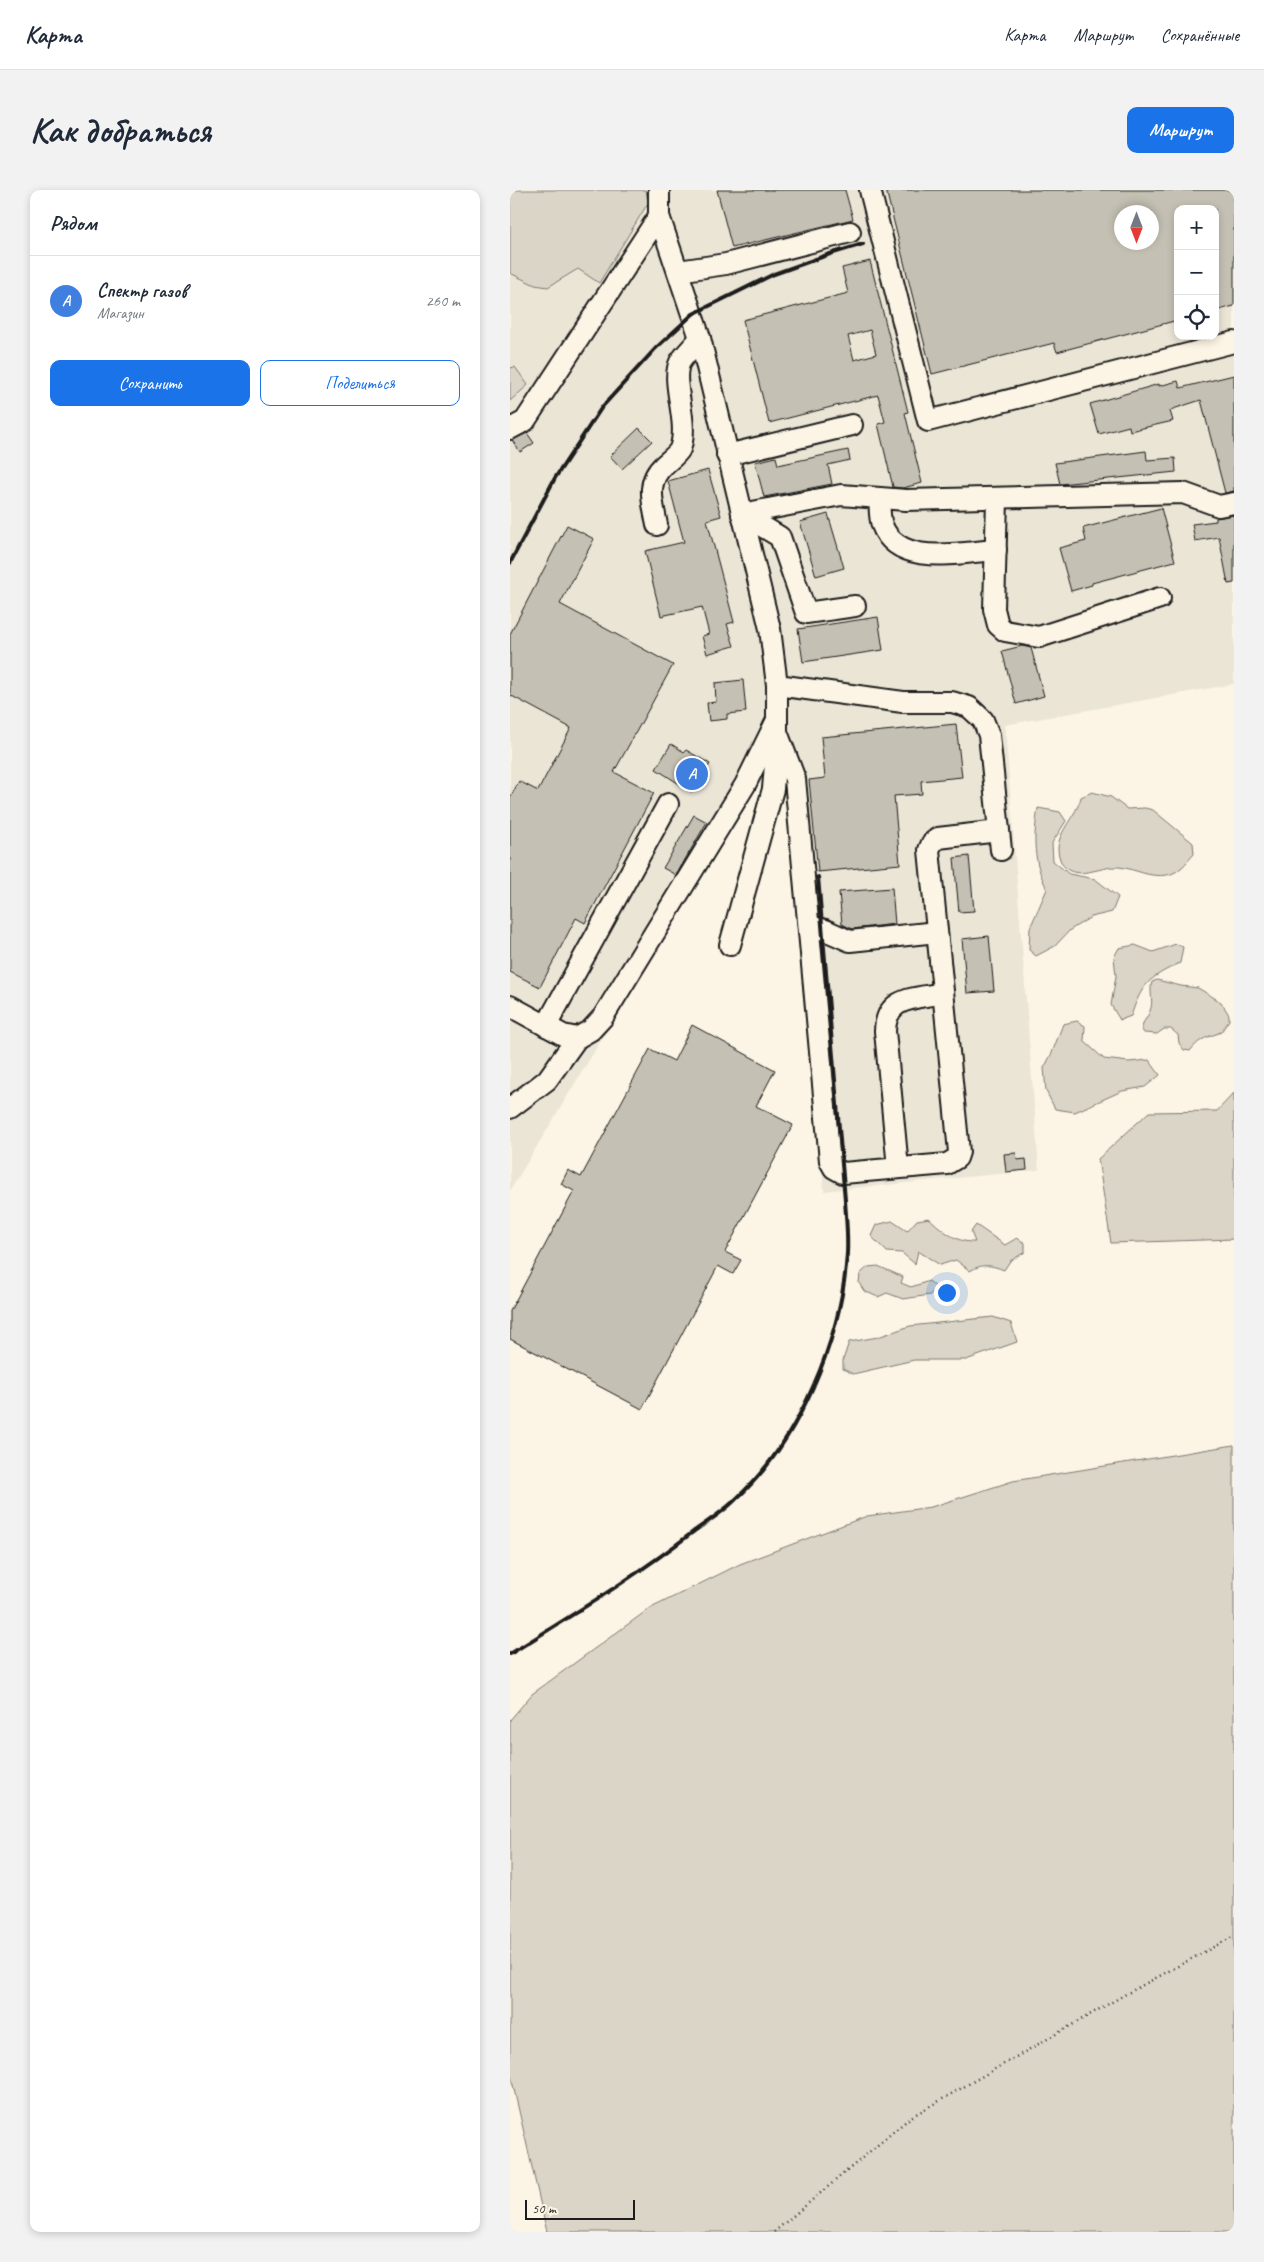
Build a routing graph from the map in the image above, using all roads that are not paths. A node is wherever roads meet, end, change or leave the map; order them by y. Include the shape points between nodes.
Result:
1 (659, 190) edge
2 (870, 190) edge
3 (659, 216) junction
4 (850, 232) dead end
5 (678, 271) junction
6 (700, 338) junction
7 (1234, 342) edge
8 (852, 424) dead end
9 (510, 429) edge
10 (727, 455) junction
11 (880, 498) junction
12 (997, 499) junction
13 (1234, 502) edge
14 (742, 514) junction
15 (657, 525) dead end
16 (996, 550) junction
17 (1160, 598) dead end
18 (855, 606) dead end
19 (777, 685) junction
20 (777, 726) junction
21 (668, 804) dead end
22 (809, 926) junction
23 (937, 932) junction
24 (730, 946) dead end
25 (943, 993) junction
26 (510, 1006) edge
27 (546, 1026) junction
28 (577, 1038) junction
29 (510, 1108) edge
30 (898, 1168) junction

1 - 3 lane
2 - 7 lane via 928,421
3 - 5 lane
3 - 9 lane via 525,421
4 - 5 lane via 726,264
5 - 6 lane
6 - 10 lane
6 - 15 lane via 680,362 676,377 682,406 680,450 657,471 650,486
8 - 10 lane
10 - 14 lane
11 - 12 lane
11 - 14 lane via 841,495
11 - 16 lane via 882,524 890,539 904,550 926,554
12 - 13 lane via 1183,493 1219,506
12 - 16 lane
14 - 18 lane via 780,537 806,613
14 - 19 lane via 770,629
16 - 17 lane via 994,609 998,625 1005,632 1039,637
19 - 20 lane
19 - 23 lane via 903,702 952,702 969,707 983,720 989,735 1000,841 947,836 932,843 929,850
20 - 22 lane via 794,779
20 - 24 lane via 773,789
20 - 28 lane via 746,785 603,1017 591,1030
21 - 27 lane
22 - 23 lane via 850,941
22 - 30 lane via 830,1161 834,1168 847,1174
23 - 25 lane
25 - 30 lane via 899,1003 885,1017
25 - 30 lane via 959,1152 954,1162 947,1164
26 - 27 lane
27 - 28 lane
28 - 29 lane via 547,1080

